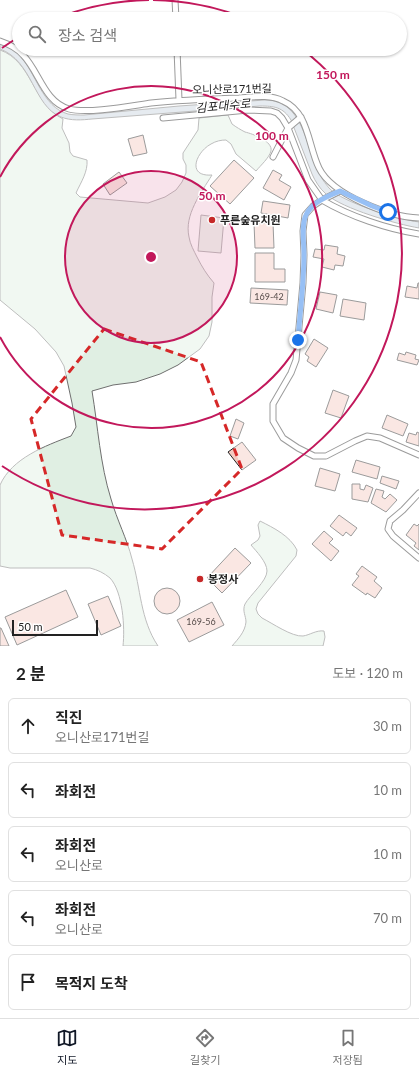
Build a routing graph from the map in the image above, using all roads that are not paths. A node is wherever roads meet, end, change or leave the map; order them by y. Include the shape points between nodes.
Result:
1 (175, 0) edge
2 (176, 12) edge
3 (0, 41) edge
4 (12, 47) edge
5 (24, 56) edge
6 (177, 56) edge
7 (179, 100) junction
8 (163, 118) dead end
9 (300, 118) junction
10 (288, 127) junction
11 (273, 157) dead end
12 (339, 192) junction
13 (324, 199) junction
14 (419, 218) edge
15 (419, 234) edge
16 (419, 455) edge
17 (419, 493) edge
18 (419, 558) edge

1 - 2 lane
3 - 4 lane, 오니산로171번길
5 - 7 lane, 오니산로171번길 via 53,99 68,109 88,110
6 - 7 lane, 오니산로171번길
7 - 9 lane, 오니산로171번길 via 274,98 285,101 294,108
8 - 10 lane via 261,110 277,113
9 - 10 lane
9 - 12 lane, 오니산로171번길 via 319,168 325,179
10 - 11 lane
10 - 13 lane via 304,173
12 - 13 lane
12 - 14 lane, 오니산로171번길 via 388,212
13 - 15 lane via 341,210 371,222
13 - 16 lane via 313,206 306,215 296,360 273,404 273,421 282,438 314,456 326,456 367,436 380,438
17 - 18 lane via 390,521 388,529

